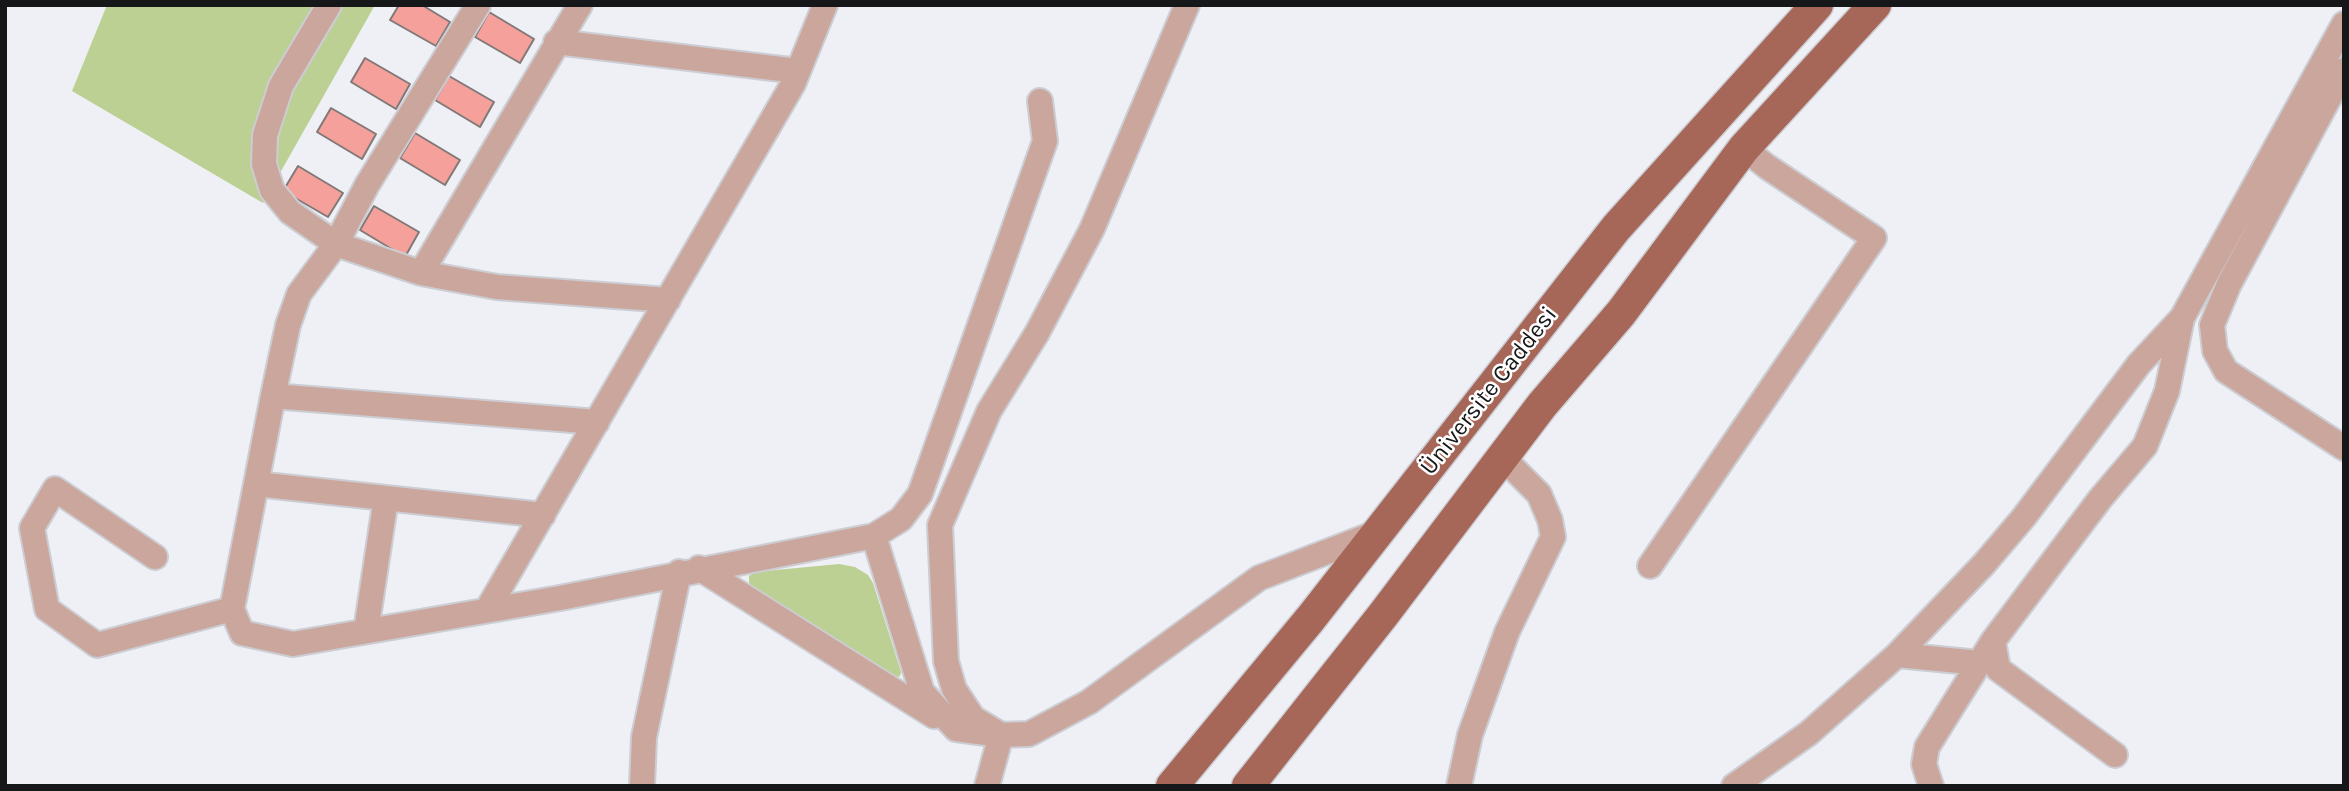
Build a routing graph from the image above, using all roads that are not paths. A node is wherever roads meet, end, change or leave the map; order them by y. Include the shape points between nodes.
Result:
1 (478, 5) edge
2 (580, 5) edge
3 (825, 5) edge
4 (1187, 5) edge
5 (1817, 5) edge
6 (1875, 5) edge
7 (326, 8) edge
8 (2344, 23) edge
9 (556, 42) junction
10 (2344, 70) edge
11 (798, 71) junction
12 (1040, 101) dead end
13 (1744, 148) junction
14 (337, 244) junction
15 (421, 273) junction
16 (668, 300) junction
17 (2182, 318) junction
18 (273, 396) junction
19 (597, 422) junction
20 (2344, 448) edge
21 (1503, 458) junction
22 (256, 484) junction
23 (386, 498) junction
24 (543, 514) junction
25 (1376, 533) junction
26 (873, 536) junction
27 (155, 557) dead end
28 (1650, 566) dead end
29 (689, 570) junction
30 (232, 609) junction
31 (487, 610) junction
32 (366, 631) junction
33 (1993, 641) junction
34 (1897, 655) junction
35 (1980, 663) junction
36 (956, 729) junction
37 (1001, 735) junction
38 (2115, 755) dead end
39 (642, 786) edge
40 (987, 786) edge
41 (1172, 786) edge
42 (1248, 786) edge
43 (1459, 786) edge
44 (1734, 786) edge
45 (1931, 786) edge

1 - 14 street via 367,185
2 - 9 street
3 - 11 street
4 - 37 street via 1092,229 989,411 940,525 946,662 954,689 973,718
5 - 25 main road, Üniversite Caddesi via 1616,228
6 - 13 main road, Üniversite Caddesi
7 - 14 street via 281,86 265,135 264,164 272,190 290,212
8 - 17 street
9 - 11 street
9 - 15 street
10 - 20 street via 2229,284 2212,325 2215,351 2225,371
11 - 16 street
12 - 26 street via 1045,141 920,494 901,519
13 - 21 main road, Üniversite Caddesi via 1621,313
13 - 28 street via 1874,238
14 - 15 street
14 - 18 street via 299,294
15 - 16 street via 497,287
16 - 19 street
17 - 33 street via 2167,391 2145,446
17 - 34 street via 2139,364 2008,536
18 - 19 street
18 - 22 street
19 - 24 street
21 - 42 main road, Üniversite Caddesi
21 - 43 street via 1539,494 1553,537 1507,632 1471,735
22 - 23 street
22 - 30 street
23 - 24 street
23 - 32 street
24 - 31 street
25 - 37 street via 1259,578 1089,702 1029,734
25 - 41 main road, Üniversite Caddesi
26 - 29 street
26 - 36 street via 922,692
27 - 30 street via 55,489 32,528 47,609 97,645
29 - 31 street
29 - 36 street
29 - 39 street via 645,737
30 - 32 street via 242,633 293,643
31 - 32 street
33 - 35 street
33 - 38 street via 1998,669
34 - 35 street
34 - 44 street via 1809,733
35 - 45 street via 1927,747 1924,764
36 - 37 street
37 - 40 street

